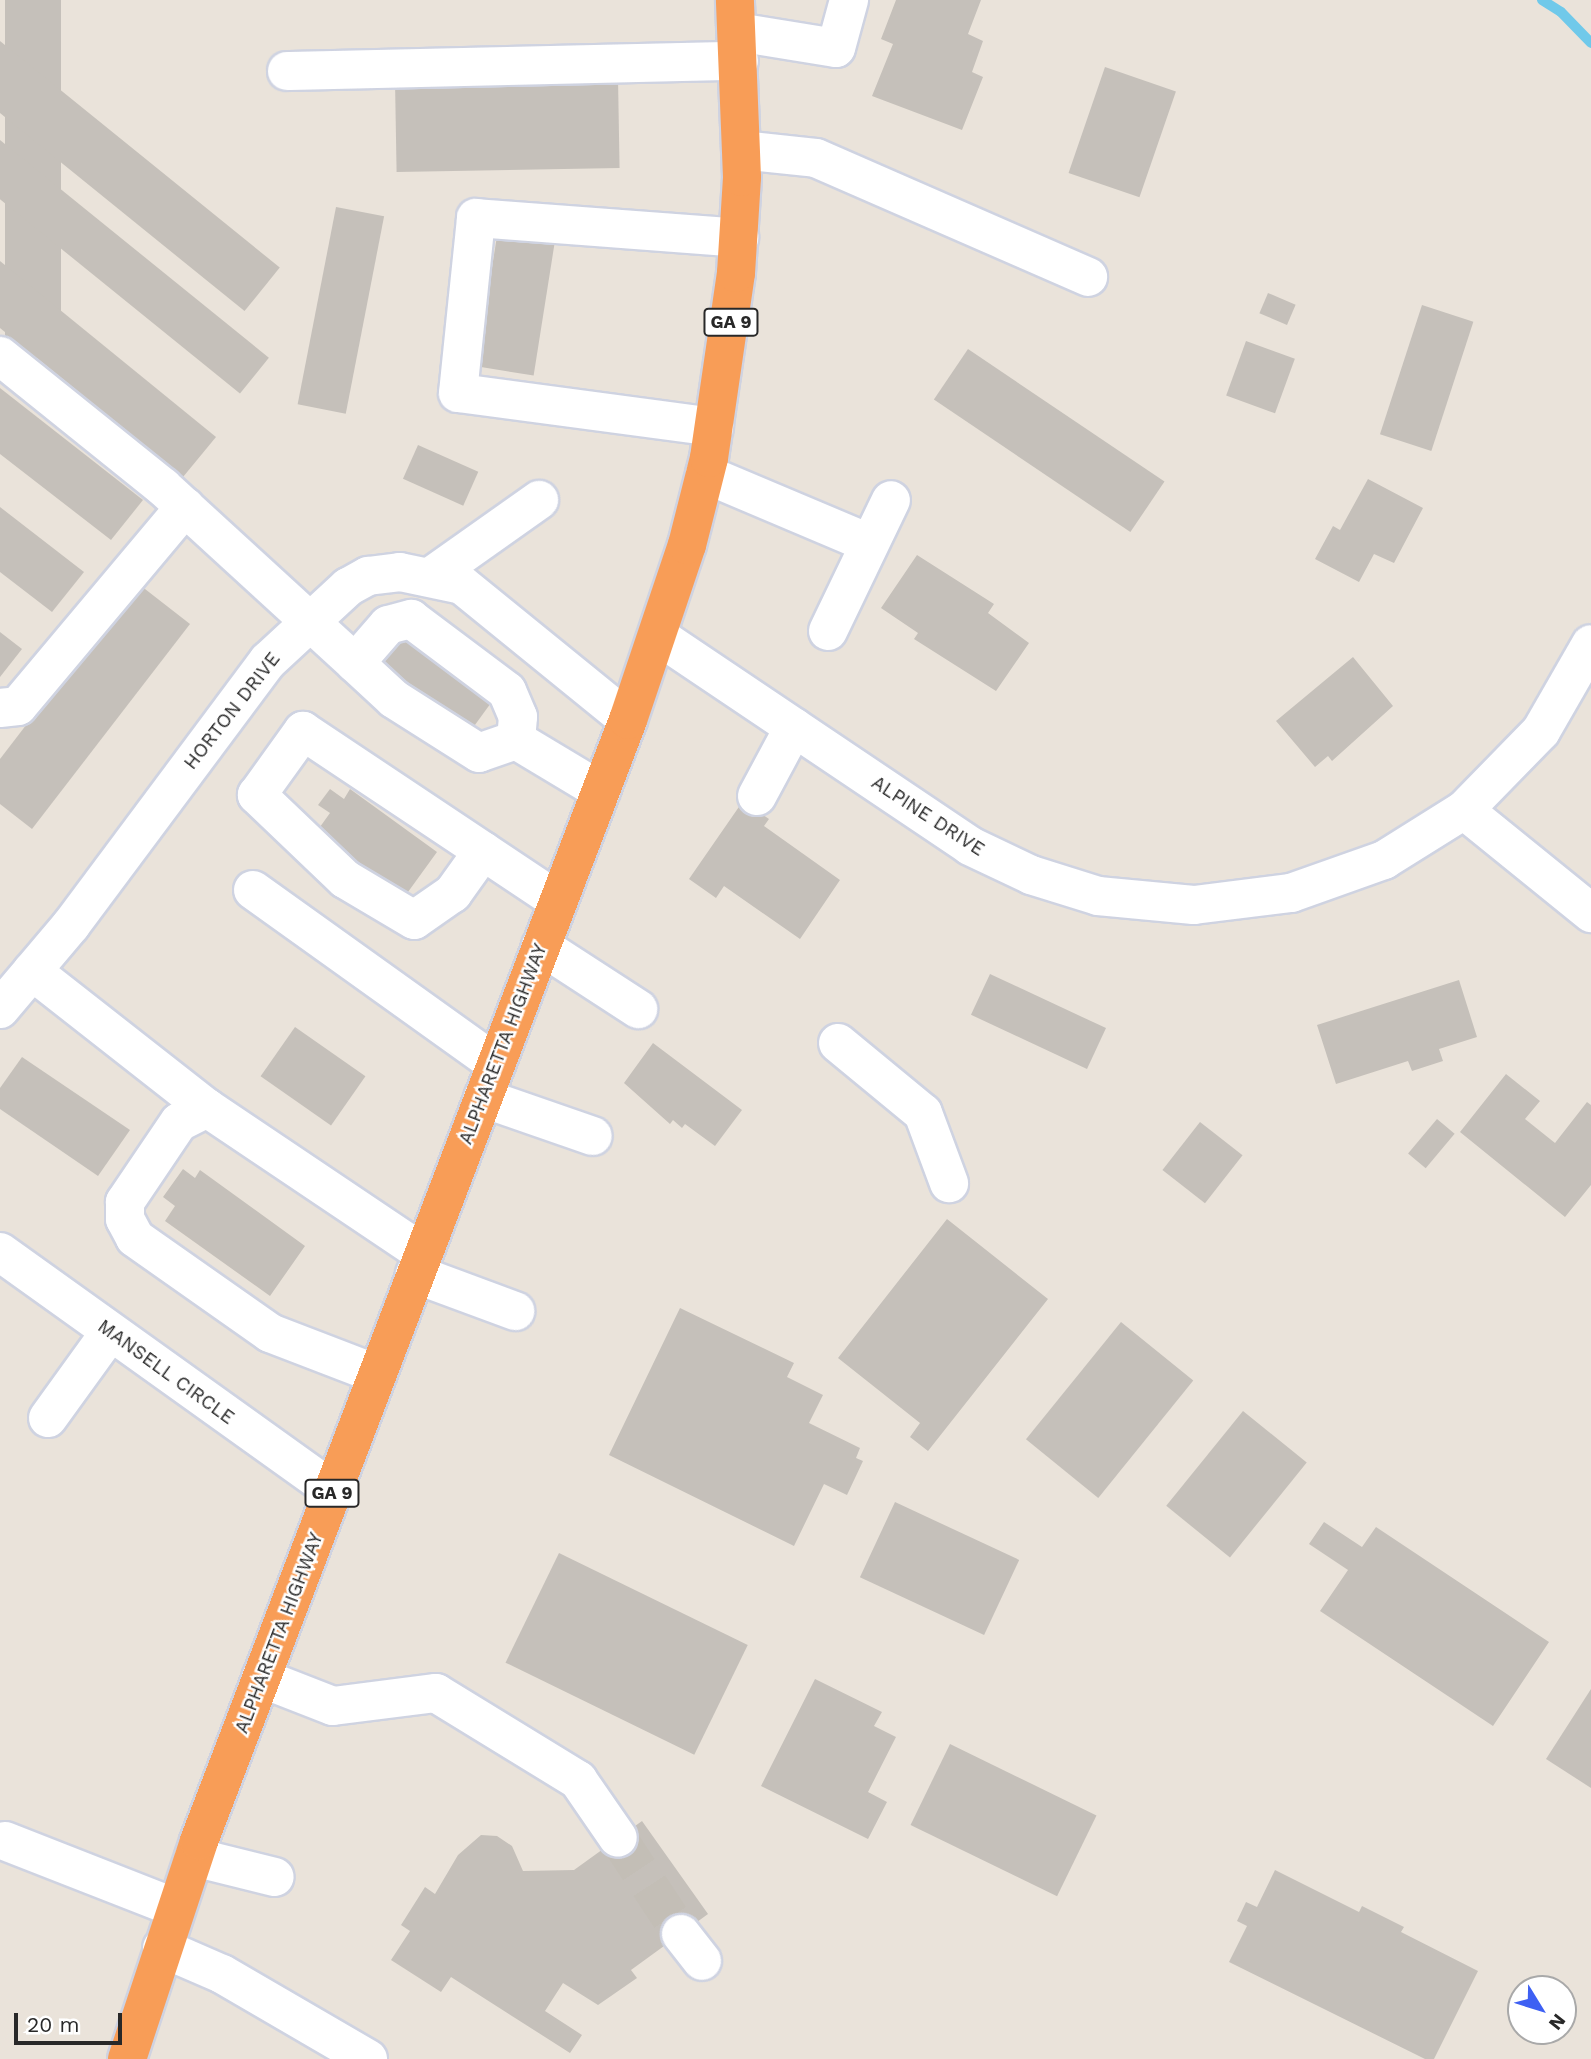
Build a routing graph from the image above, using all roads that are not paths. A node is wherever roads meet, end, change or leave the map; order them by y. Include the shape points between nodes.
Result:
1 (849, 0) edge
2 (737, 31) edge
3 (287, 71) dead end
4 (741, 150) junction
5 (739, 238) junction
6 (1088, 277) dead end
7 (0, 356) edge
8 (714, 427) junction
9 (705, 474) junction
10 (891, 499) dead end
11 (539, 500) dead end
12 (185, 507) junction
13 (868, 543) junction
14 (433, 575) junction
15 (308, 621) junction
16 (828, 631) dead end
17 (658, 636) junction
18 (1591, 645) edge
19 (355, 663) junction
20 (0, 708) edge
21 (628, 720) junction
22 (794, 727) junction
23 (516, 740) junction
24 (601, 791) junction
25 (757, 796) dead end
26 (1464, 810) junction
27 (483, 851) junction
28 (253, 890) dead end
29 (558, 901) junction
30 (1591, 913) edge
31 (541, 946) junction
32 (32, 971) junction
33 (0, 1009) edge
34 (638, 1009) dead end
35 (838, 1044) dead end
36 (490, 1081) junction
37 (207, 1108) junction
38 (593, 1136) dead end
39 (949, 1182) dead end
40 (0, 1252) edge
41 (419, 1263) junction
42 (515, 1311) dead end
43 (110, 1332) junction
44 (377, 1374) junction
45 (48, 1418) dead end
46 (333, 1490) junction
47 (261, 1678) junction
48 (618, 1839) tunnel mouth
49 (5, 1841) dead end
50 (194, 1857) junction
51 (275, 1877) dead end
52 (176, 1908) junction
53 (162, 1948) junction
54 (127, 2059) edge
55 (368, 2059) edge

1 - 2 street via 836,48
2 - 3 street
2 - 4 highway, ALPHARETTA HIGHWAY / GA 9
4 - 5 highway, ALPHARETTA HIGHWAY / GA 9
4 - 6 street via 816,158
5 - 8 highway, ALPHARETTA HIGHWAY / GA 9
5 - 8 street via 476,218 458,393
7 - 12 street
8 - 9 highway, ALPHARETTA HIGHWAY / GA 9
9 - 13 street
9 - 17 highway, ALPHARETTA HIGHWAY / GA 9
10 - 13 street
11 - 14 street
12 - 15 street
12 - 20 street via 18,706
13 - 16 street
14 - 15 street, HORTON DRIVE via 400,572 368,576
14 - 21 street, HORTON DRIVE via 461,585
15 - 19 street
15 - 32 street, HORTON DRIVE via 268,661
17 - 21 highway, ALPHARETTA HIGHWAY / GA 9
17 - 22 street, ALPINE DRIVE
18 - 26 street, ALPINE DRIVE via 1541,731
19 - 23 street via 394,699 479,754
19 - 23 street via 388,625 411,619 507,691 518,717
21 - 24 highway, ALPHARETTA HIGHWAY / GA 9
22 - 25 street
22 - 26 street, ALPINE DRIVE via 970,846 1031,875 1098,896 1194,905 1291,893 1384,860
23 - 24 street
24 - 29 highway, ALPHARETTA HIGHWAY / GA 9
26 - 30 street
27 - 27 street via 303,731 257,794 345,879 414,920 453,893
27 - 29 street
28 - 36 street
29 - 31 highway, ALPHARETTA HIGHWAY / GA 9
31 - 34 street
31 - 36 highway, ALPHARETTA HIGHWAY / GA 9
32 - 33 street, HORTON DRIVE
32 - 37 street
35 - 39 street via 923,1113
36 - 38 street
36 - 41 highway, ALPHARETTA HIGHWAY / GA 9
37 - 41 street
37 - 44 street via 179,1122 125,1202 125,1219 135,1238 271,1334
40 - 43 street, MANSELL CIRCLE
41 - 42 street
41 - 44 highway, ALPHARETTA HIGHWAY / GA 9
43 - 45 street
43 - 46 street, MANSELL CIRCLE
44 - 46 highway, ALPHARETTA HIGHWAY / GA 9
46 - 47 highway, ALPHARETTA HIGHWAY / GA 9
47 - 48 street via 333,1706 436,1693 578,1780
47 - 50 highway, ALPHARETTA HIGHWAY / GA 9
49 - 52 street
50 - 51 street
50 - 52 highway, ALPHARETTA HIGHWAY / GA 9
52 - 53 highway, ALPHARETTA HIGHWAY / GA 9
53 - 54 highway, ALPHARETTA HIGHWAY / GA 9
53 - 55 street via 222,1974

